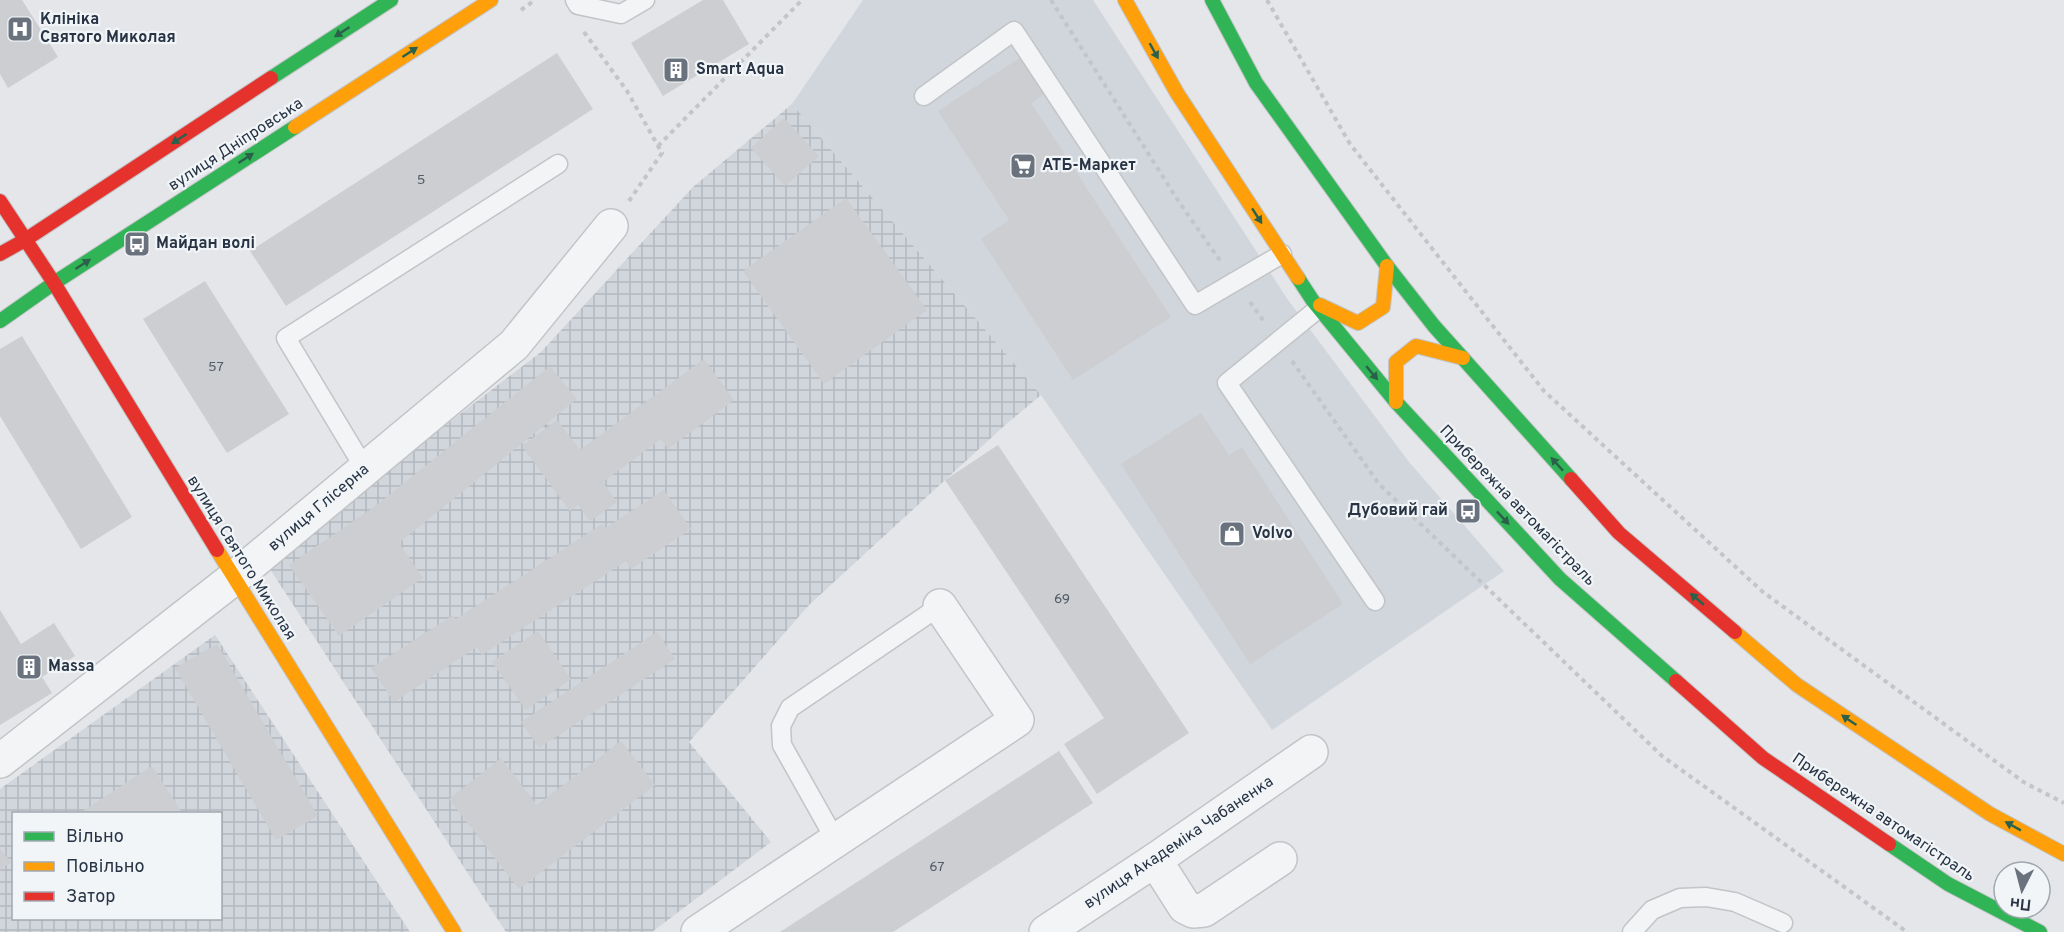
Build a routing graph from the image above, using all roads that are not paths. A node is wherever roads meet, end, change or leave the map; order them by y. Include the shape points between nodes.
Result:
1 (391, 0) edge
2 (491, 0) edge
3 (575, 0) edge
4 (645, 0) edge
5 (1125, 0) edge
6 (1212, 0) edge
7 (924, 96) dead end
8 (558, 164) dead end
9 (0, 201) edge
10 (611, 226) road end
11 (25, 240) junction
12 (0, 254) edge
13 (1282, 254) junction
14 (1387, 266) junction
15 (54, 283) junction
16 (1316, 305) junction
17 (0, 321) edge
18 (1463, 358) junction
19 (1396, 402) junction
20 (365, 469) junction
21 (234, 578) junction
22 (1375, 601) dead end
23 (940, 606) joint
24 (1311, 752) dead end
25 (0, 761) edge
26 (836, 841) junction
27 (2056, 843) edge
28 (2064, 854) edge
29 (1281, 859) dead end
30 (1155, 860) junction
31 (1783, 924) dead end
32 (454, 932) edge
33 (698, 932) edge
34 (1046, 932) edge
35 (1632, 932) edge
36 (2040, 932) edge

1 -> 11 main road
15 -> 2 main road, вулиця Дніпровська
3 - 4 lane via 578,5 621,14
5 -> 13 main road, Прибережна автомагістраль via 1177,93
6 - 14 main road via 1256,83
7 - 13 lane via 1014,32 1195,305
8 - 20 lane via 286,338
9 - 11 main road, вулиця Святого Миколая
10 - 20 street, вулиця Глісерна via 514,345
11 - 12 main road
11 - 15 main road, вулиця Святого Миколая
13 - 16 main road, Прибережна автомагістраль
14 - 16 main road via 1383,307 1359,322
14 - 18 main road
15 - 17 main road, вулиця Дніпровська
15 - 21 main road, вулиця Святого Миколая
16 -> 19 main road, Прибережна автомагістраль
16 - 22 lane via 1227,383
18 - 19 main road via 1416,346 1396,362
27 -> 18 main road via 1990,814 1797,685 1619,533
19 -> 36 main road, Прибережна автомагістраль via 1560,579 1763,758 1948,884
20 - 21 street, вулиця Глісерна
21 - 25 street, вулиця Глісерна
21 - 32 main road, вулиця Святого Миколая
23 - 26 lane via 790,708 781,726 782,745
23 - 26 street via 1017,720
24 - 30 street, вулиця Академіка Чабаненка
26 - 33 street
27 - 28 main road
29 - 30 street via 1204,910 1193,911 1185,907
30 - 34 street, вулиця Академіка Чабаненка
31 - 35 lane via 1735,902 1680,898 1652,910

